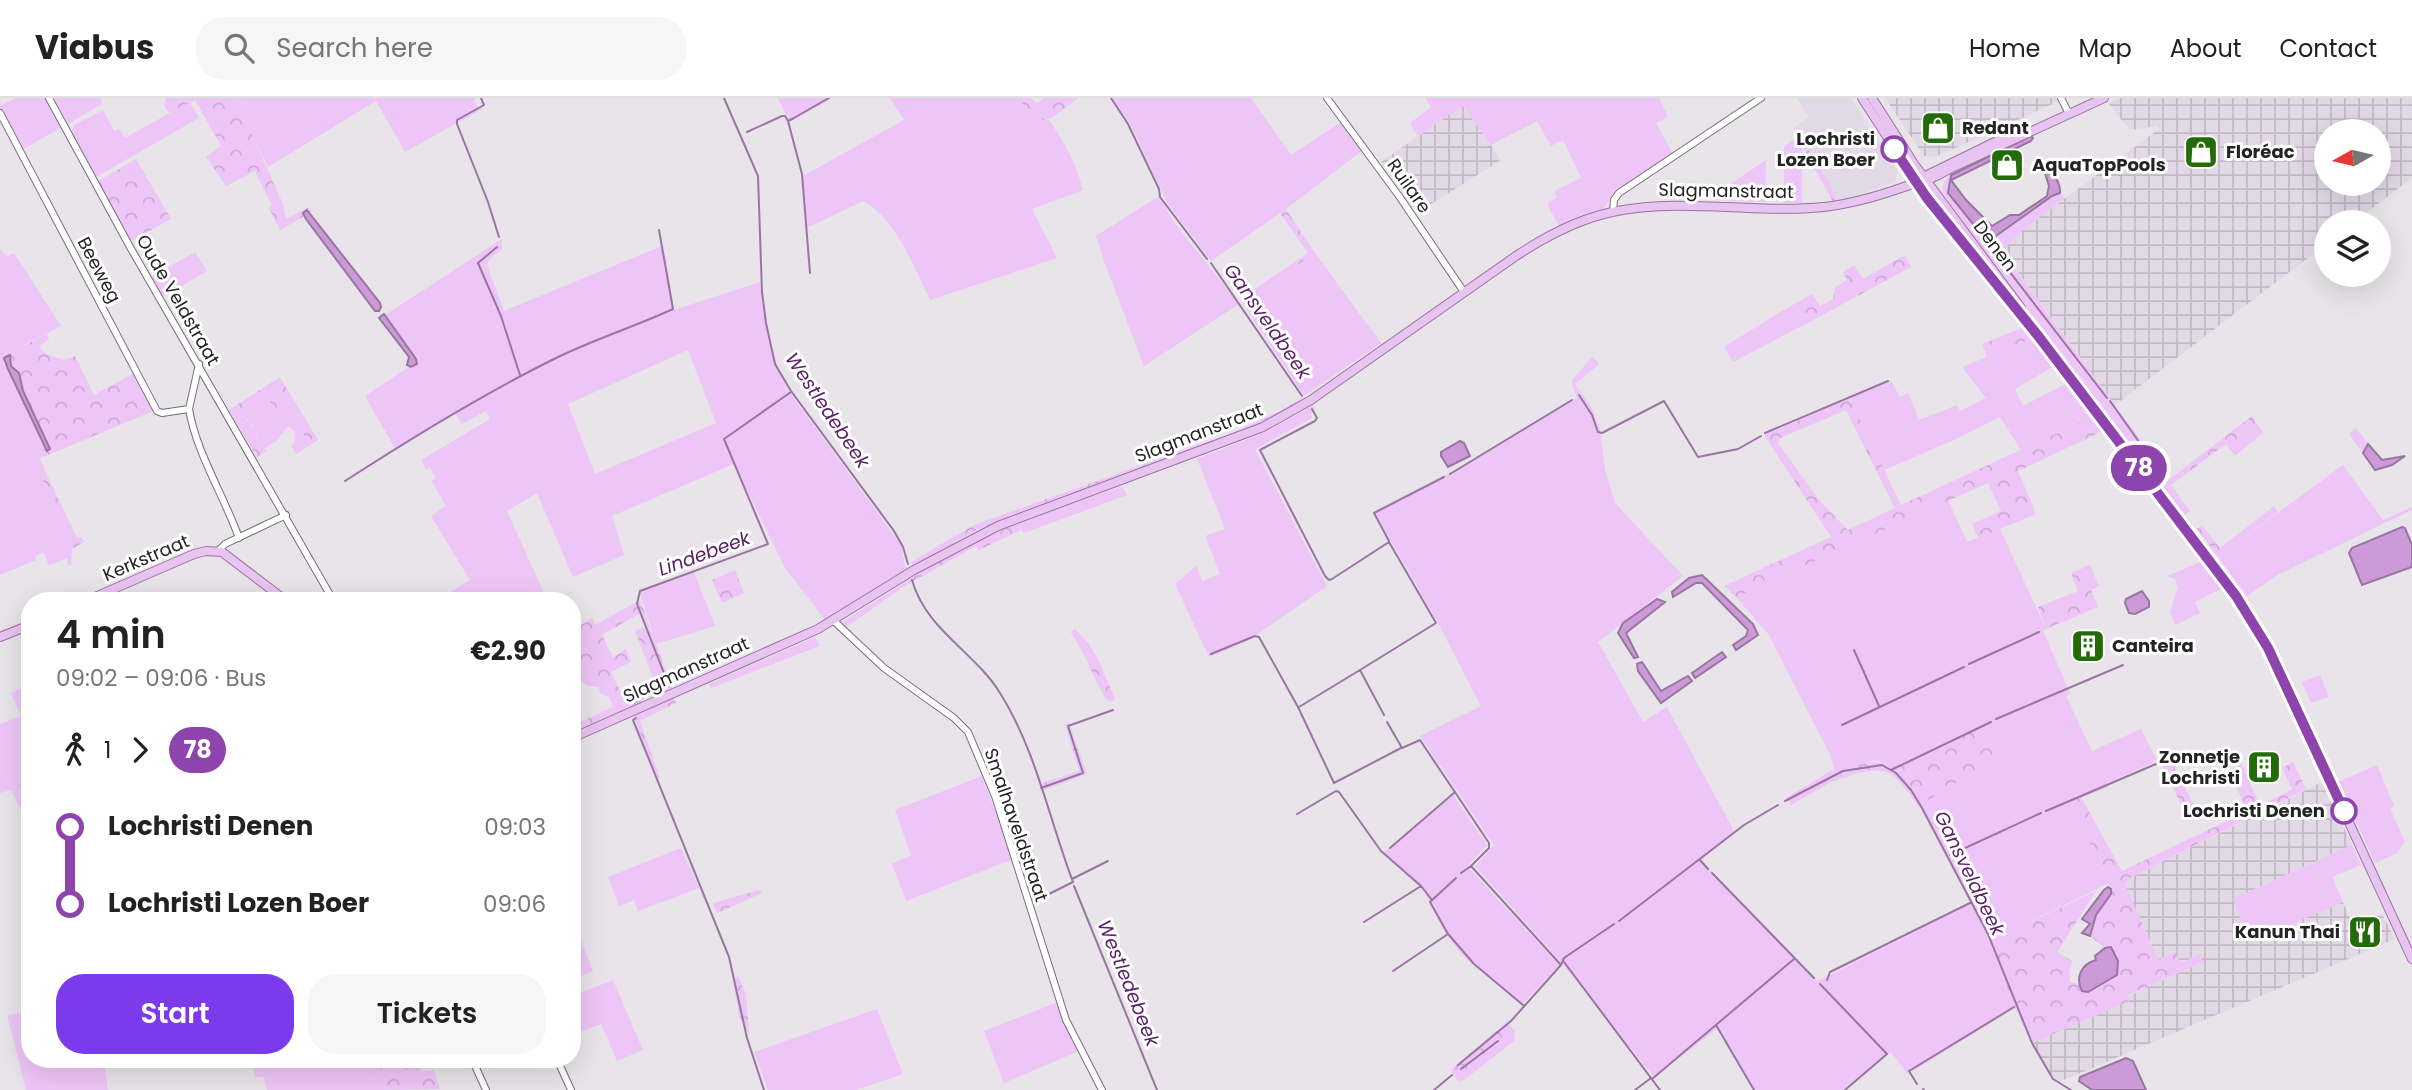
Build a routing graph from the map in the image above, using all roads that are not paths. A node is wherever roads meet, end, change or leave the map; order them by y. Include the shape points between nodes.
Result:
1 (49, 98) edge
2 (1327, 98) edge
3 (1761, 98) edge
4 (1862, 98) edge
5 (1872, 98) edge
6 (2061, 98) edge
7 (2092, 98) edge
8 (2105, 98) edge
9 (2068, 112) junction
10 (0, 113) edge
11 (1925, 178) junction
12 (1916, 183) junction
13 (1614, 211) junction
14 (1464, 292) junction
15 (2039, 337) junction
16 (199, 364) junction
17 (189, 409) junction
18 (286, 514) junction
19 (239, 538) junction
20 (218, 551) junction
21 (107, 592) edge
22 (272, 592) edge
23 (329, 592) edge
24 (834, 621) junction
25 (21, 629) edge
26 (0, 637) edge
27 (581, 734) edge
28 (2412, 960) edge
29 (476, 1068) edge
30 (561, 1068) edge
31 (486, 1090) edge
32 (571, 1090) edge
33 (1102, 1090) edge

1 - 16 street, Oude Veldstraat
2 - 14 street, Ruilare
3 - 13 street via 1619,193
4 - 12 main road, Denen
5 - 11 main road, Denen
6 - 9 street
7 - 9 main road
8 - 9 main road
9 - 11 main road
10 - 17 street, Beeweg via 157,411
11 - 12 main road
11 - 15 main road, Denen
12 - 13 main road, Slagmanstraat via 1822,207 1662,205
12 - 15 main road, Denen
13 - 14 main road, Slagmanstraat via 1545,238
14 - 24 main road, Slagmanstraat via 1311,400 1269,424 998,526 914,570
15 - 28 main road, Denen via 2255,625
16 - 17 street
16 - 18 street, Oude Veldstraat
17 - 19 street
18 - 19 street
18 - 23 street, Oude Veldstraat
19 - 20 street
20 - 21 main road, Kerkstraat via 201,552
20 - 22 main road, Kerkstraat
24 - 27 main road, Slagmanstraat
24 - 33 street, Smalhaveldstraat via 884,668 968,732 1003,820 1066,1020
25 - 26 main road
29 - 31 street
30 - 32 street

